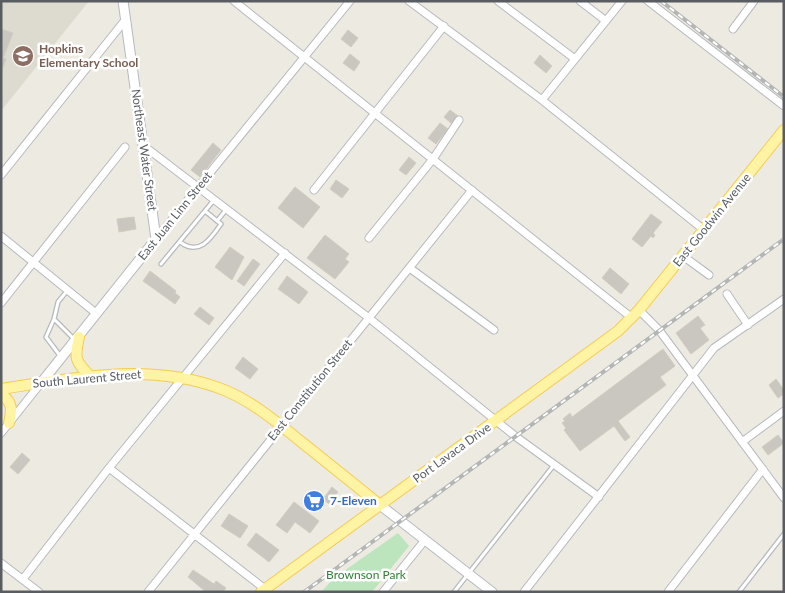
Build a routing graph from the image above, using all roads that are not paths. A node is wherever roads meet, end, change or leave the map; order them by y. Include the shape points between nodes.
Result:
1 (124, 1) edge
2 (234, 1) edge
3 (350, 1) edge
4 (409, 1) edge
5 (498, 1) edge
6 (580, 1) edge
7 (622, 1) edge
8 (648, 1) edge
9 (754, 1) edge
10 (126, 19) junction
11 (606, 21) junction
12 (444, 26) junction
13 (733, 29) dead end
14 (304, 57) junction
15 (575, 59) junction
16 (542, 100) junction
17 (784, 106) edge
18 (375, 112) junction
19 (459, 120) dead end
20 (784, 130) edge
21 (144, 146) junction
22 (124, 147) dead end
23 (433, 159) junction
24 (1, 174) edge
25 (198, 188) junction
26 (314, 190) dead end
27 (472, 190) junction
28 (214, 200) junction
29 (226, 209) junction
30 (205, 211) junction
31 (217, 221) junction
32 (704, 230) junction
33 (1, 236) edge
34 (369, 238) dead end
35 (156, 239) junction
36 (180, 242) junction
37 (285, 253) junction
38 (683, 256) junction
39 (33, 261) junction
40 (162, 264) dead end
41 (411, 268) junction
42 (709, 275) dead end
43 (68, 290) junction
44 (727, 294) dead end
45 (784, 299) edge
46 (1, 302) edge
47 (639, 310) junction
48 (97, 314) junction
49 (368, 318) junction
50 (632, 318) junction
51 (54, 319) junction
52 (748, 325) junction
53 (494, 330) dead end
54 (77, 339) junction
55 (61, 358) junction
56 (692, 376) junction
57 (91, 377) junction
58 (185, 378) junction
59 (41, 383) junction
60 (1, 389) edge
61 (1, 394) edge
62 (784, 411) edge
63 (496, 420) junction
64 (9, 422) junction
65 (281, 425) junction
66 (1, 433) edge
67 (742, 442) junction
68 (554, 464) junction
69 (109, 468) junction
70 (763, 469) junction
71 (599, 497) junction
72 (784, 498) edge
73 (380, 505) junction
74 (784, 534) edge
75 (195, 535) junction
76 (425, 540) junction
77 (1, 562) edge
78 (468, 573) junction
79 (23, 579) junction
80 (263, 590) edge
81 (39, 592) edge
82 (148, 592) edge
83 (383, 592) edge
84 (454, 592) edge
85 (492, 592) edge
86 (524, 592) edge
87 (668, 592) edge
88 (739, 592) edge

1 - 10 street, Northeast Water Street
2 - 14 street
3 - 14 street, East Juan Linn Street
4 - 12 street
5 - 15 street
6 - 11 street
7 - 11 street
8 - 17 street
9 - 13 street
10 - 21 street, Northeast Water Street
10 - 24 street
11 - 15 street
12 - 16 street
12 - 18 street
14 - 18 street
14 - 25 street, East Juan Linn Street
15 - 16 street
16 - 32 street
18 - 23 street
18 - 26 street
19 - 23 street
20 - 32 main road, East Goodwin Avenue
21 - 25 street
21 - 35 street, Northeast Water Street
22 - 39 street
23 - 27 street
23 - 34 street
25 - 28 street
25 - 35 street, East Juan Linn Street
27 - 41 street, East Constitution Street
27 - 50 street
28 - 29 street
28 - 30 lane
29 - 31 lane
29 - 37 street
30 - 31 lane
30 - 36 lane
31 - 36 lane via 221,224 200,248 189,248
32 - 38 main road, East Goodwin Avenue
33 - 39 street
35 - 48 street, East Juan Linn Street
36 - 40 lane
37 - 49 street
37 - 58 street
38 - 42 street
38 - 47 main road, East Goodwin Avenue
39 - 43 street
39 - 46 street
41 - 49 street, East Constitution Street
41 - 53 street
43 - 48 street
43 - 51 lane via 58,302
44 - 52 street
45 - 52 street
47 - 50 main road, Port Lavaca Drive
47 - 56 street via 659,330
48 - 54 street, East Juan Linn Street
49 - 63 street
49 - 65 street, East Constitution Street
50 - 63 main road, Port Lavaca Drive via 590,353
51 - 54 lane
51 - 55 lane via 46,338
52 - 56 street via 714,348
54 - 55 street, East Juan Linn Street
54 - 57 main road via 75,357
55 - 59 street, East Juan Linn Street
56 - 67 street
56 - 71 street
57 - 58 main road, South Laurent Street via 152,374
57 - 59 main road, South Laurent Street
58 - 65 main road, South Laurent Street via 220,388
58 - 69 street
59 - 60 main road, South Laurent Street
59 - 64 street, East Juan Linn Street
61 - 64 main road via 8,398 12,408
62 - 67 street
63 - 68 street
63 - 73 main road, Port Lavaca Drive
64 - 66 street, East Juan Linn Street
65 - 73 main road, South Laurent Street
65 - 75 street, East Constitution Street
67 - 70 street
68 - 71 street
68 - 78 lane
69 - 75 street
69 - 79 street
70 - 72 street
70 - 87 street
71 - 86 street
73 - 76 street
73 - 80 main road, Port Lavaca Drive
74 - 88 lane
75 - 80 street
75 - 82 street, East Constitution Street
76 - 78 street
76 - 83 street
77 - 79 street
78 - 84 lane
78 - 85 street
79 - 81 street

